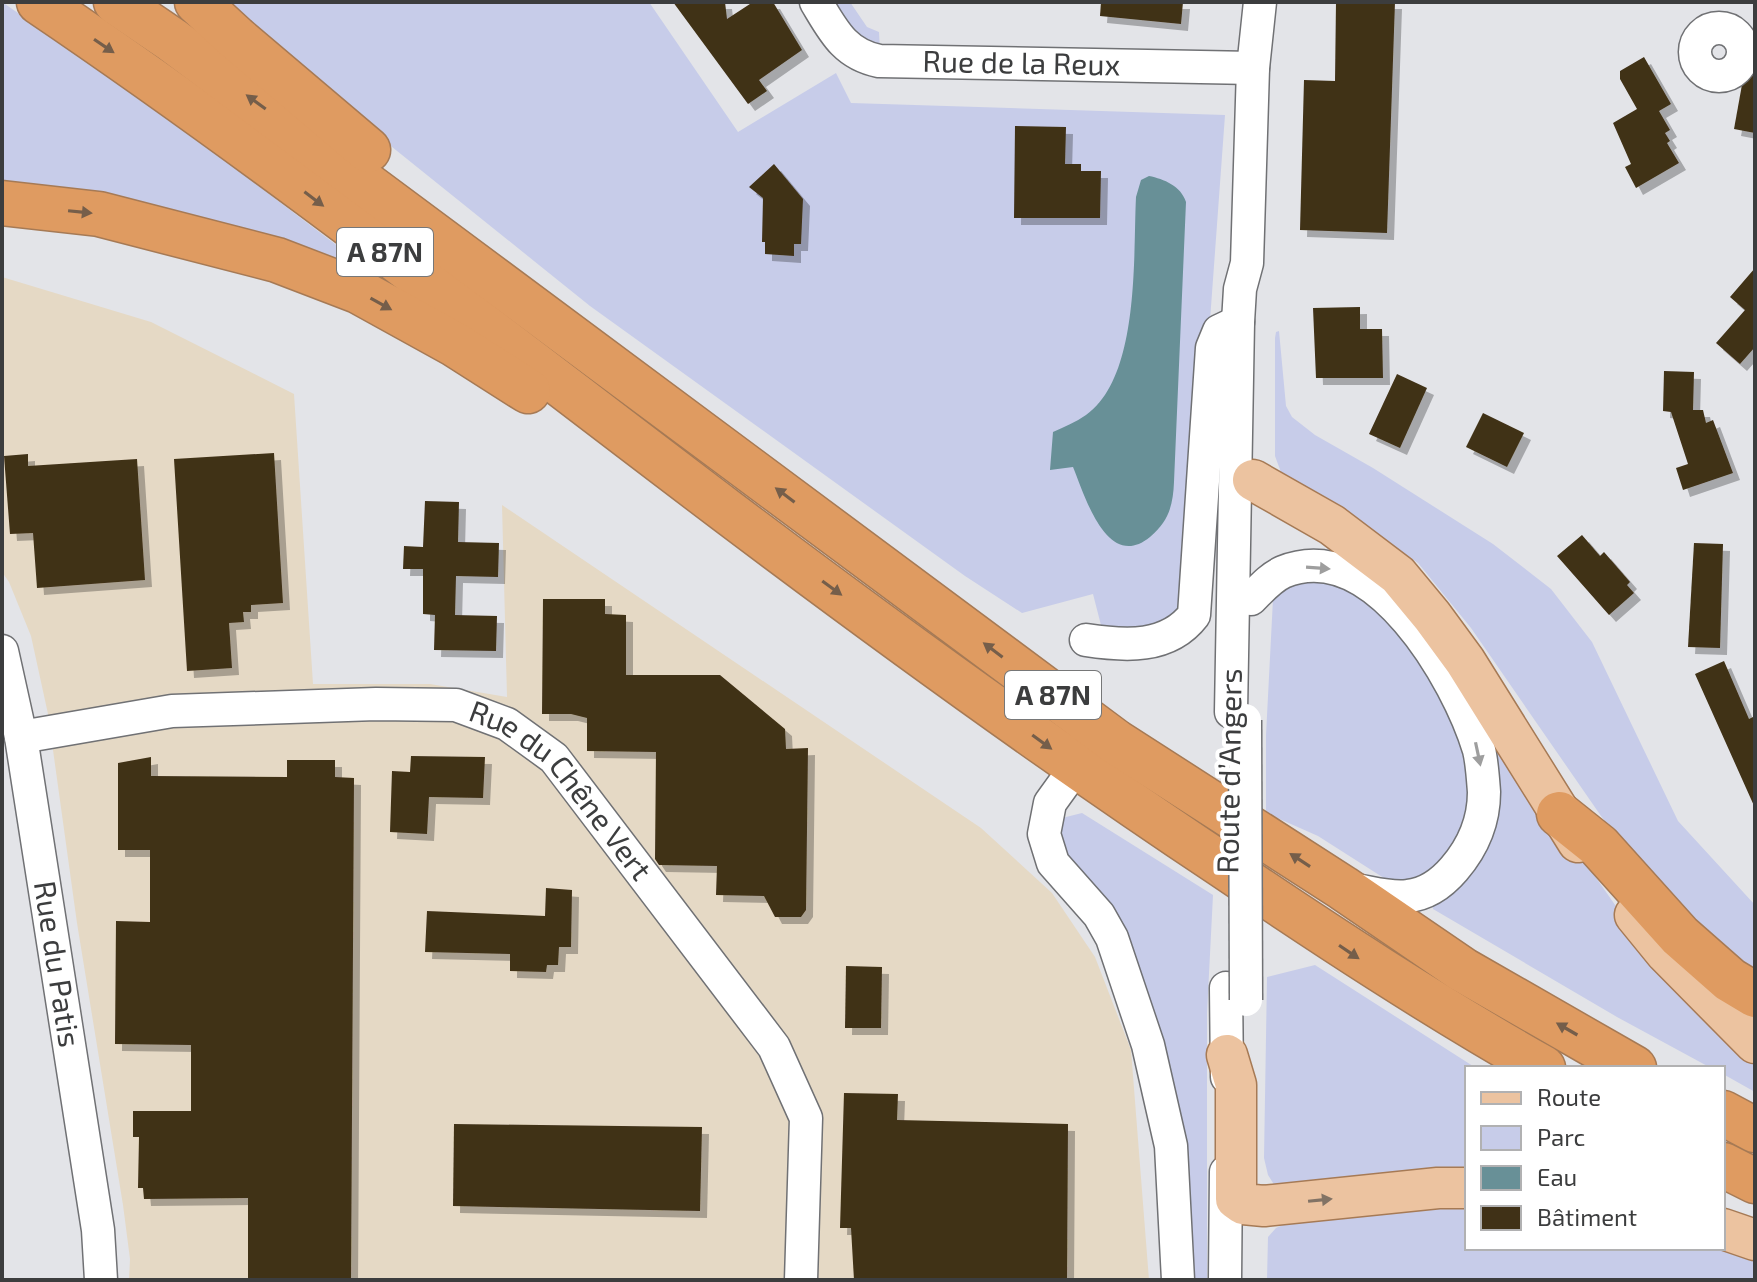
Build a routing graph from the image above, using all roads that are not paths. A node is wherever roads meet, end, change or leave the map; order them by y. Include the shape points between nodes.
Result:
1 (39, 2) edge
2 (116, 2) edge
3 (197, 2) edge
4 (816, 2) edge
5 (1260, 2) edge
6 (1253, 68) junction
7 (2, 203) edge
8 (1247, 263) junction
9 (499, 281) junction
10 (1238, 322) junction
11 (1253, 480) junction
12 (724, 509) junction
13 (1251, 599) junction
14 (1086, 640) dead end
15 (2, 651) edge
16 (1238, 716) junction
17 (21, 737) junction
18 (1076, 767) junction
19 (1559, 814) junction
20 (1343, 888) junction
21 (1236, 994) junction
22 (1755, 995) edge
23 (1755, 1043) edge
24 (1227, 1055) junction
25 (1540, 1066) edge
26 (1631, 1066) edge
27 (1725, 1114) edge
28 (1755, 1130) edge
29 (1465, 1188) edge
30 (1243, 1204) junction
31 (1725, 1230) edge
32 (1755, 1240) edge
33 (101, 1280) edge
34 (801, 1280) edge
35 (1178, 1280) edge
36 (1225, 1280) edge
37 (1243, 1280) edge

1 -> 12 highway, A 87N via 149,76
9 -> 2 highway, A 87N
3 - 9 highway via 449,216
4 - 6 street, Rue de la Reux via 842,44 879,61
5 - 6 street, Route d’Angers
6 - 8 street, Route d’Angers
7 -> 12 highway via 99,214 184,234 277,260 358,291 546,403 657,486
8 - 10 street, Route d’Angers
8 - 11 street, Route d’Angers via 1255,319
20 -> 9 highway, A 87N via 1116,742
10 - 14 street via 1219,331 1212,348 1194,615 1174,633 1145,643
10 - 16 street, Route d’Angers
11 - 13 street, Route d’Angers
11 - 19 main road via 1332,525 1398,575 1465,661
12 -> 18 highway, A 87N
13 - 16 street, Route d’Angers
13 -> 20 street via 1269,581 1302,567 1349,573 1371,586 1435,657 1461,702 1480,752 1481,818 1475,840 1448,876 1428,891 1406,897
15 - 17 street, Rue du Patis
16 - 21 street, Route d’Angers, bridge
17 - 33 street, Rue du Patis
17 - 34 street, Rue du Chêne Vert via 172,711 376,704 456,705 507,724 554,758 774,1047 806,1118
18 -> 25 highway, A 87N via 1373,967
18 - 35 street via 1050,803 1044,834 1053,863 1099,915 1112,938 1145,1033 1171,1146
19 - 22 highway via 1599,846 1680,936
19 - 23 main road via 1666,953
26 -> 20 highway, A 87N via 1463,970
21 - 24 street, Route d’Angers
21 - 30 street, Route d’Angers
24 - 30 main road via 1236,1085 1236,1199
24 - 36 street, Route d’Angers
27 - 28 highway
30 -> 29 main road
30 - 37 street, Route d’Angers
31 - 32 main road

